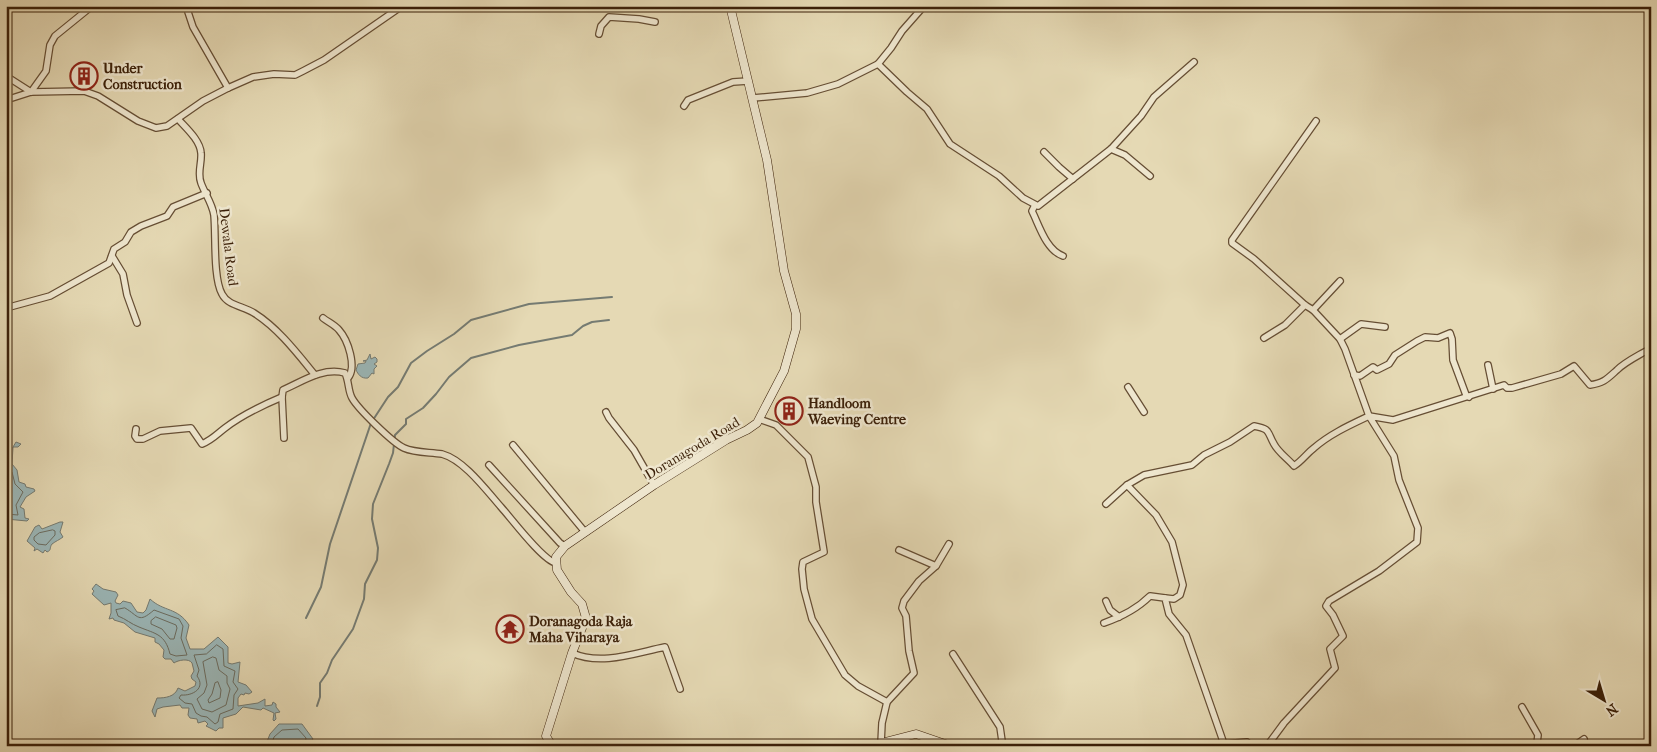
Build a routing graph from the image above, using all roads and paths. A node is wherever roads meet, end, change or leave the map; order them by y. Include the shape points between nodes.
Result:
1 (92, 6) edge
2 (186, 6) edge
3 (402, 6) edge
4 (730, 6) edge
5 (924, 6) edge
6 (655, 22) dead end
7 (599, 34) dead end
8 (1194, 62) dead end
9 (878, 64) junction
10 (6, 76) edge
11 (748, 81) junction
12 (228, 88) junction
13 (31, 92) junction
14 (753, 98) junction
15 (6, 100) edge
16 (684, 106) dead end
17 (178, 119) junction
18 (1316, 121) dead end
19 (1111, 149) junction
20 (1044, 152) dead end
21 (1150, 176) dead end
22 (1073, 179) junction
23 (207, 193) junction
24 (1035, 205) junction
25 (112, 256) junction
26 (1062, 256) dead end
27 (1340, 281) dead end
28 (1305, 305) junction
29 (6, 308) edge
30 (1313, 310) junction
31 (323, 318) dead end
32 (137, 323) dead end
33 (1385, 327) dead end
34 (1264, 338) dead end
35 (1340, 339) junction
36 (1651, 348) edge
37 (1488, 365) dead end
38 (315, 375) junction
39 (1354, 375) junction
40 (348, 378) junction
41 (1128, 386) dead end
42 (1493, 389) junction
43 (282, 397) junction
44 (1469, 397) junction
45 (606, 412) dead end
46 (1144, 412) dead end
47 (1369, 416) junction
48 (759, 419) junction
49 (136, 429) dead end
50 (284, 438) dead end
51 (513, 445) dead end
52 (489, 465) dead end
53 (1127, 484) junction
54 (654, 486) junction
55 (1106, 504) dead end
56 (584, 532) junction
57 (949, 544) dead end
58 (565, 546) junction
59 (899, 550) dead end
60 (556, 563) junction
61 (936, 566) junction
62 (1165, 598) junction
63 (1106, 601) dead end
64 (1119, 618) junction
65 (1104, 623) dead end
66 (572, 652) junction
67 (953, 654) dead end
68 (680, 689) dead end
69 (887, 702) junction
70 (1522, 707) dead end
71 (1584, 739) dead end
72 (879, 744) edge
73 (552, 746) edge
74 (951, 746) edge
75 (998, 746) edge
76 (1251, 746) edge
77 (1267, 746) edge
78 (1533, 746) edge
79 (1574, 746) edge

1 - 13 street via 55,36 50,45 46,71
2 - 12 street via 193,27
3 - 12 street via 324,60 295,75 253,77
4 - 11 street, Doranagoda Road
5 - 9 street
6 - 7 street via 609,17
8 - 19 street via 1154,97
9 - 14 street via 838,84 807,93
9 - 24 street via 927,109 950,144 999,176
10 - 13 street
11 - 14 street, Doranagoda Road
11 - 16 street via 734,82 688,100
12 - 17 street
13 - 15 street
13 - 17 street via 84,91 156,128
14 - 48 street, Doranagoda Road via 767,160 784,271 796,314 796,329 784,370
17 - 23 street, Dewala Road via 201,151 199,173
18 - 28 street via 1232,240
19 - 21 street via 1125,155
19 - 22 street
20 - 22 street
22 - 24 street via 1038,206
23 - 25 street via 173,207 166,216 131,232 125,242 114,249
23 - 38 street, Dewala Road via 214,214 222,295 273,327
24 - 26 street via 1032,211 1044,237 1056,254
25 - 29 street via 109,263 50,296
25 - 32 street via 123,274
27 - 30 street
28 - 30 street
28 - 34 street via 1285,325
30 - 35 street
31 - 40 street via 340,331 352,356
33 - 35 street via 1361,324
35 - 39 street
36 - 42 street via 1597,384 1590,385 1574,366 1561,374 1512,388 1504,385
37 - 42 street
38 - 40 street via 334,370 345,373
38 - 43 street via 283,390
39 - 44 street via 1360,376 1373,367 1377,370 1389,364 1395,355 1417,340 1450,333 1453,360
39 - 47 street
40 - 60 street via 351,397 393,440 405,449 450,457 477,479 537,548
41 - 46 street
42 - 44 street
43 - 49 street via 246,415 202,444 191,428 160,431 137,440
43 - 50 street
44 - 47 street via 1393,420
45 - 54 street via 634,450
47 - 53 street via 1335,433 1294,466 1264,427 1254,426 1192,465 1144,475
47 - 77 street via 1394,456 1399,480 1418,528 1417,542 1326,606 1343,636 1330,649 1335,668
48 - 54 street, Doranagoda Road
48 - 69 street via 776,425 808,457 816,486 824,552 803,562 802,570 812,619 845,676
51 - 56 street
52 - 58 street
53 - 55 street
53 - 62 street via 1156,515 1172,542 1183,585 1180,595 1174,599
54 - 56 street, Doranagoda Road
56 - 58 street, Doranagoda Road
57 - 61 street
58 - 60 street, Doranagoda Road via 556,557
59 - 61 street
60 - 66 street via 557,570 582,604 586,618
61 - 69 street via 904,601 902,608 914,673
62 - 64 street via 1150,596
62 - 76 street via 1169,614 1186,635 1224,744 1247,742
63 - 64 street
64 - 65 street
66 - 68 street via 582,657 607,659 664,647
66 - 73 street via 546,736
67 - 75 street via 1000,727 1002,740
69 - 72 street
70 - 78 street via 1538,735
71 - 79 street
72 - 74 street via 916,734

